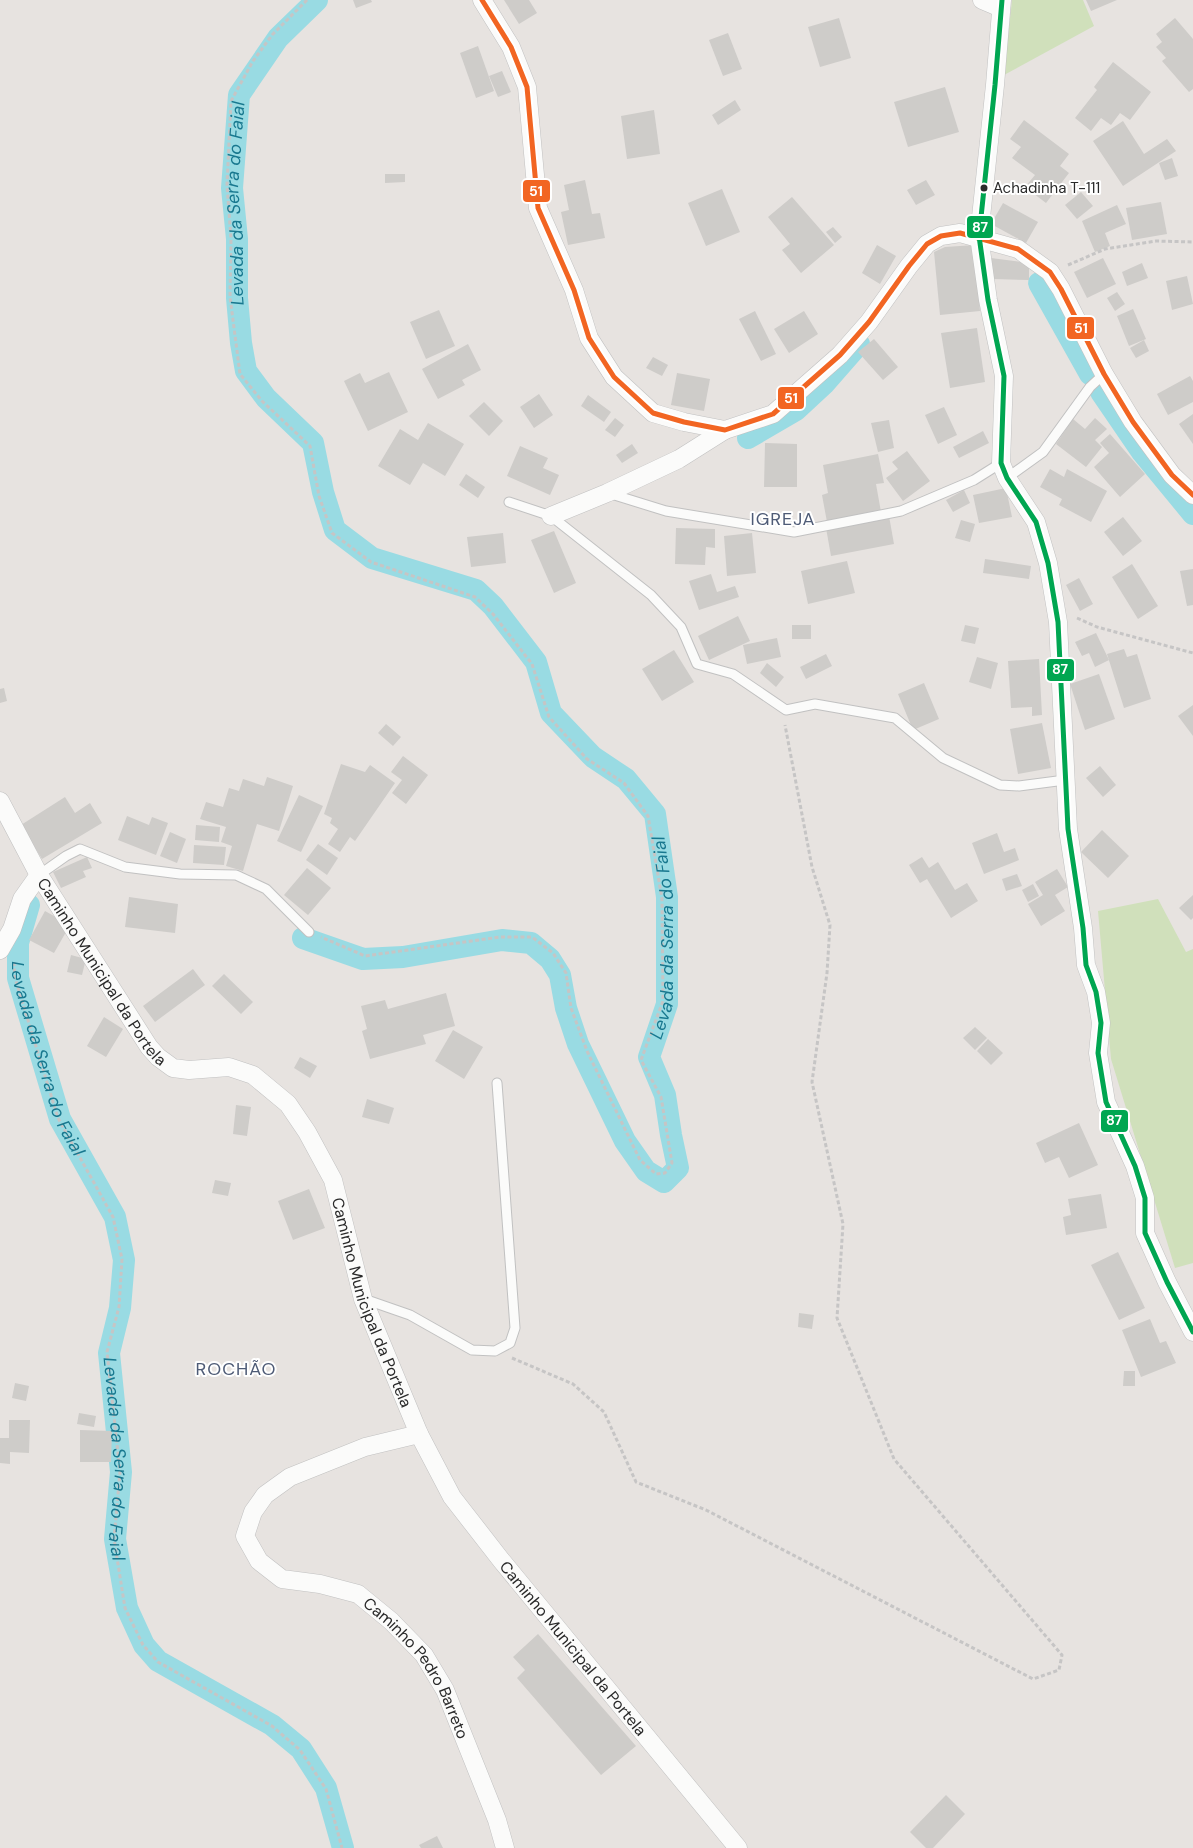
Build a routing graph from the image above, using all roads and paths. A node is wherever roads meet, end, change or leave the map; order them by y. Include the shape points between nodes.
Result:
1 (307, 0) edge
2 (482, 0) edge
3 (982, 0) edge
4 (1001, 4) edge
5 (979, 236) junction
6 (1193, 242) edge
7 (1050, 272) junction
8 (1104, 374) junction
9 (725, 430) junction
10 (1004, 470) junction
11 (607, 493) junction
12 (1193, 495) edge
13 (509, 502) dead end
14 (551, 516) junction
15 (1058, 622) junction
16 (1193, 653) edge
17 (786, 710) junction
18 (1065, 780) junction
19 (0, 801) edge
20 (39, 875) junction
21 (12, 929) junction
22 (309, 932) joint
23 (0, 950) edge
24 (497, 1083) dead end
25 (363, 1299) junction
26 (1193, 1332) edge
27 (496, 1351) junction
28 (419, 1434) junction
29 (342, 1848) edge
30 (505, 1848) edge
31 (738, 1848) edge

1 - 22 path via 272,35 232,100 228,185 230,297 240,374 262,401 310,446 319,496 332,533 371,562 475,597 493,614 532,664 549,717 587,759 624,783 648,816 662,899 663,1001 641,1060 661,1097 672,1163 665,1173 656,1174 640,1160 587,1051 571,1008 566,973 553,953 532,937 500,937 365,956
2 - 9 street via 511,47 527,87 538,208 574,290 589,338 614,377 653,413
3 - 4 street
4 - 5 street via 996,85
5 - 7 street via 1018,248
5 - 9 street via 960,233 941,236 927,244 840,355 773,414
5 - 10 street via 1004,376
6 - 7 path via 1156,241 1105,249
7 - 8 street
8 - 10 lane via 1090,387 1043,452
8 - 12 street via 1133,422 1172,475
9 - 11 street via 679,459
10 - 11 lane via 901,511 794,532 666,511
10 - 15 street via 1036,522 1048,563
11 - 14 street
13 - 14 lane
14 - 17 lane via 651,595 681,627 697,664 734,674
15 - 16 path via 1073,616 1098,627
15 - 18 street
17 - 18 lane via 815,704 895,718 943,758 1000,785
17 - 27 path via 785,728 812,867 830,925 812,1082 843,1224 837,1318 894,1459 1062,1655 1058,1670 1033,1678 706,1510 636,1482 604,1412 573,1384
18 - 26 street via 1068,829 1086,965 1096,992 1101,1023 1098,1053 1106,1102 1135,1166 1145,1198 1145,1233
19 - 20 street, Caminho Municipal da Portela
20 - 21 street via 22,899
20 - 22 lane via 80,849 125,866 180,874 236,875 266,889
20 - 25 street, Caminho Municipal da Portela via 158,1057 173,1068 229,1067 253,1075 288,1104 333,1180
21 - 23 street
21 - 29 path via 15,978 58,1118 113,1217 122,1259 119,1307 108,1352 120,1472 114,1539 125,1608 143,1645 158,1662 272,1726 300,1750 326,1789
24 - 27 lane via 515,1328 510,1343
25 - 27 lane via 410,1315 472,1350
25 - 28 street, Caminho Municipal da Portela
28 - 30 street, Caminho Pedro Barreto via 364,1447 290,1477 265,1495 252,1512 246,1536 259,1561 282,1579 358,1594 391,1621 424,1655 445,1690
28 - 31 street, Caminho Municipal da Portela via 452,1497

